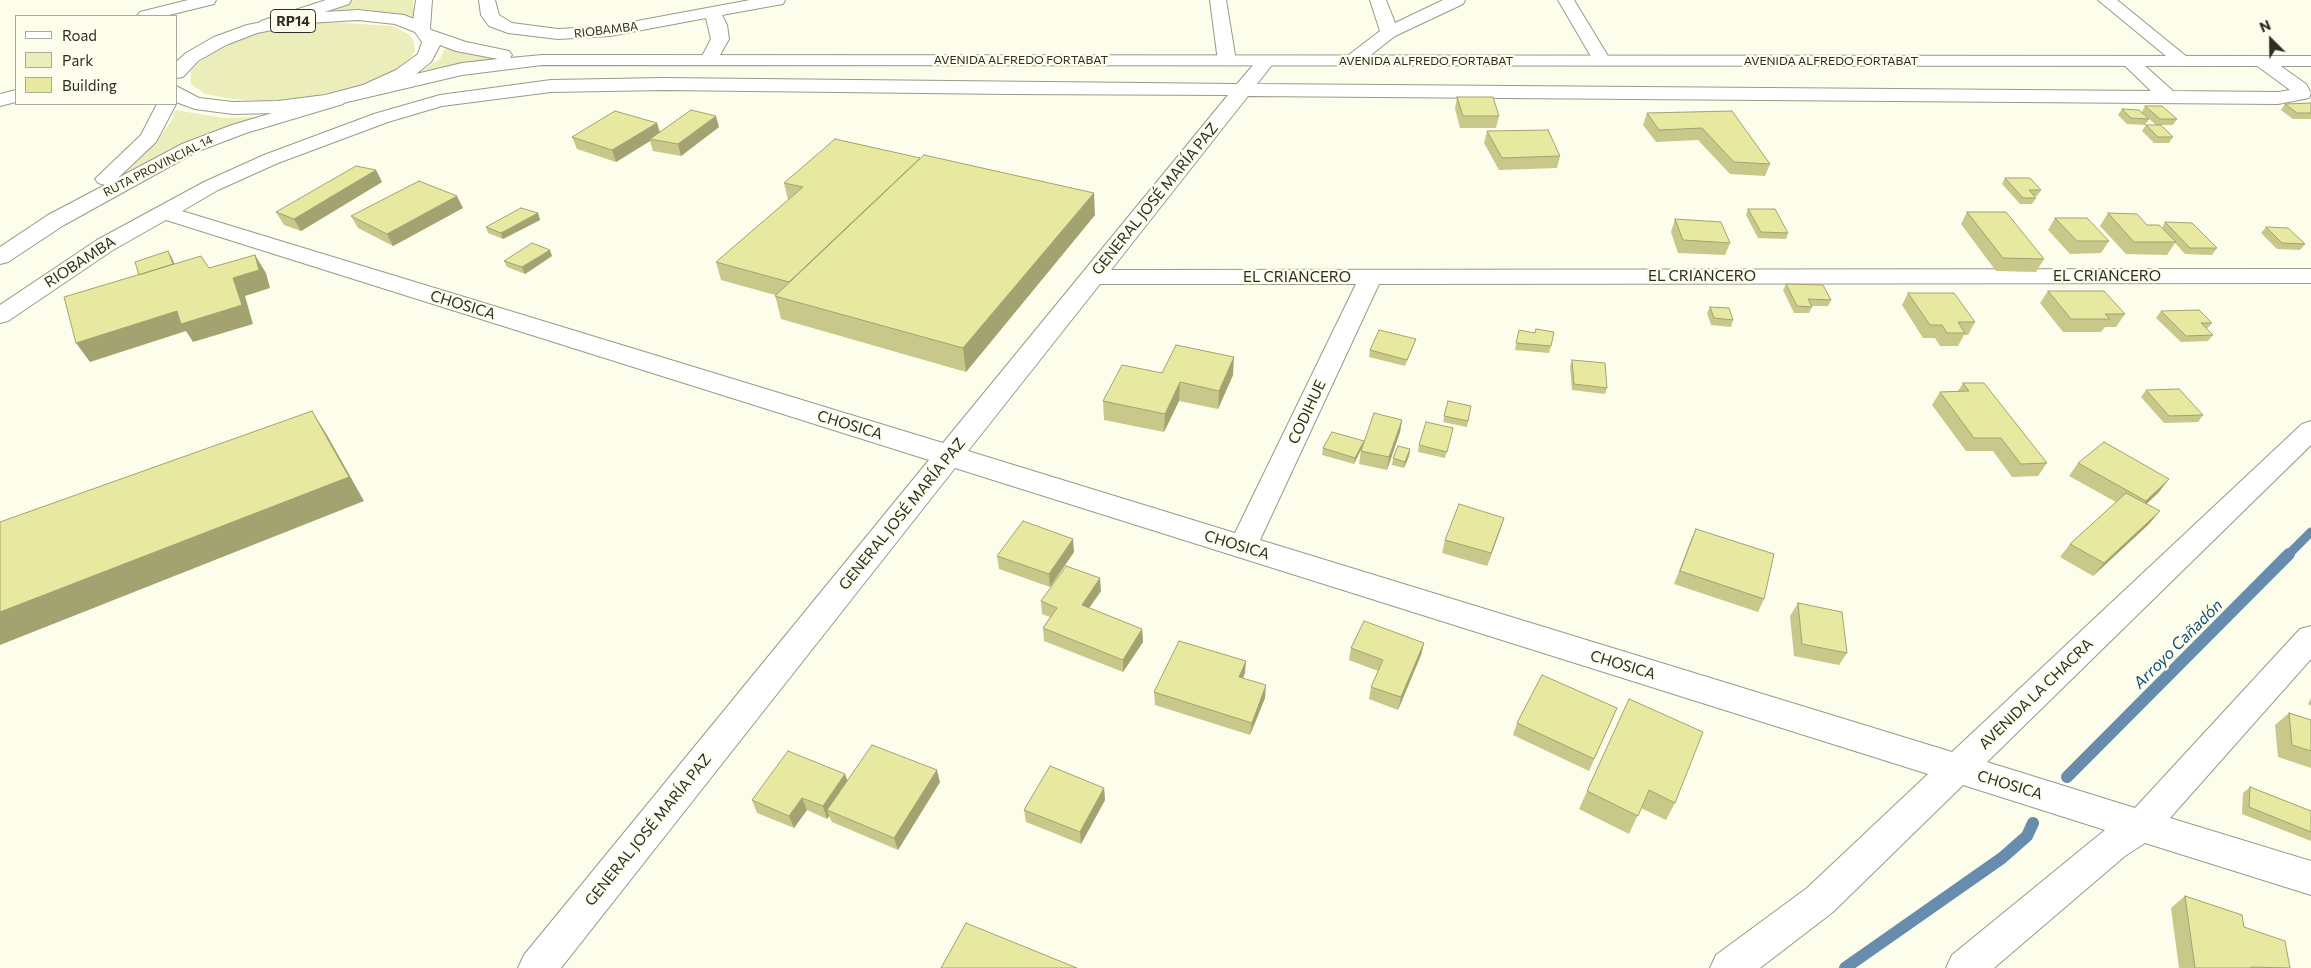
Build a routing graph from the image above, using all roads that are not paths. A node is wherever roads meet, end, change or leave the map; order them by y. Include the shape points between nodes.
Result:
1 (208, 0) edge
2 (344, 0) edge
3 (424, 0) edge
4 (487, 0) edge
5 (777, 0) edge
6 (1218, 0) edge
7 (1378, 0) edge
8 (1457, 0) edge
9 (1566, 0) edge
10 (2106, 0) edge
11 (136, 11) edge
12 (712, 13) junction
13 (424, 31) junction
14 (245, 32) junction
15 (1389, 32) junction
16 (178, 53) edge
17 (542, 60) junction
18 (709, 60) junction
19 (1227, 61) junction
20 (1266, 61) junction
21 (1352, 61) junction
22 (1602, 61) junction
23 (2129, 61) junction
24 (2183, 61) junction
25 (2262, 61) junction
26 (2311, 61) edge
27 (178, 72) edge
28 (370, 89) junction
29 (1243, 90) junction
30 (15, 96) edge
31 (350, 96) junction
32 (2168, 97) junction
33 (178, 99) edge
34 (0, 100) edge
35 (171, 105) edge
36 (162, 212) junction
37 (56, 220) junction
38 (0, 257) edge
39 (1093, 276) junction
40 (1371, 276) junction
41 (2309, 278) edge
42 (0, 316) edge
43 (2311, 430) edge
44 (949, 456) junction
45 (1242, 547) junction
46 (2311, 638) edge
47 (1958, 769) junction
48 (2141, 826) junction
49 (2311, 878) edge
50 (537, 968) edge
51 (1729, 968) edge
52 (1965, 968) edge

1 - 11 main road
2 - 14 main road, RP14
3 - 13 main road, RUTA PROVINCIAL 14
4 - 12 main road, RIOBAMBA via 495,22 508,28 558,34 610,31
5 - 12 main road
6 - 19 main road
7 - 15 main road
8 - 15 main road
9 - 22 main road
10 - 24 main road
12 - 18 main road via 720,39
13 - 14 main road, RP14 via 398,19 343,15 308,18
13 - 17 main road, AVENIDA ALFREDO FORTABAT via 475,50
13 - 28 main road, RUTA PROVINCIAL 14 via 431,42 425,58 403,74
14 - 16 main road
14 - 27 main road, RP14 via 205,49
15 - 21 main road
17 - 18 main road, AVENIDA ALFREDO FORTABAT
17 - 28 main road, AVENIDA ALFREDO FORTABAT via 455,70
18 - 19 main road, AVENIDA ALFREDO FORTABAT
19 - 20 main road, AVENIDA ALFREDO FORTABAT
20 - 21 main road, AVENIDA ALFREDO FORTABAT
20 - 29 main road, GENERAL JOSÉ MARÍA PAZ
21 - 22 main road, AVENIDA ALFREDO FORTABAT
22 - 23 main road, AVENIDA ALFREDO FORTABAT
23 - 24 main road, AVENIDA ALFREDO FORTABAT
23 - 32 main road
24 - 25 main road, AVENIDA ALFREDO FORTABAT
25 - 26 main road, AVENIDA ALFREDO FORTABAT
25 - 32 main road, RIOBAMBA via 2299,88 2302,94 2278,98
28 - 31 main road, RUTA PROVINCIAL 14
29 - 32 main road, RIOBAMBA
29 - 36 main road, RIOBAMBA via 664,84 551,86 514,90 440,101 381,118 271,159
29 - 39 main road, GENERAL JOSÉ MARÍA PAZ
30 - 34 main road
31 - 33 main road, RUTA PROVINCIAL 14 via 301,105 255,108 212,106
31 - 37 main road, RUTA PROVINCIAL 14 via 212,138 168,158
35 - 37 main road, RUTA PROVINCIAL 14 via 142,147
36 - 42 main road, RIOBAMBA via 105,245
36 - 44 main road, CHOSICA
37 - 38 main road, RUTA PROVINCIAL 14
39 - 40 main road, EL CRIANCERO
39 - 44 main road, GENERAL JOSÉ MARÍA PAZ
40 - 41 main road, EL CRIANCERO
40 - 45 main road, CODIHUE
43 - 47 main road, AVENIDA LA CHACRA
44 - 45 main road, CHOSICA
44 - 50 main road, GENERAL JOSÉ MARÍA PAZ
45 - 47 main road, CHOSICA
46 - 48 main road
47 - 48 main road, CHOSICA
47 - 51 main road, AVENIDA LA CHACRA via 1820,900
48 - 49 main road, CHOSICA
48 - 52 main road via 2112,845

